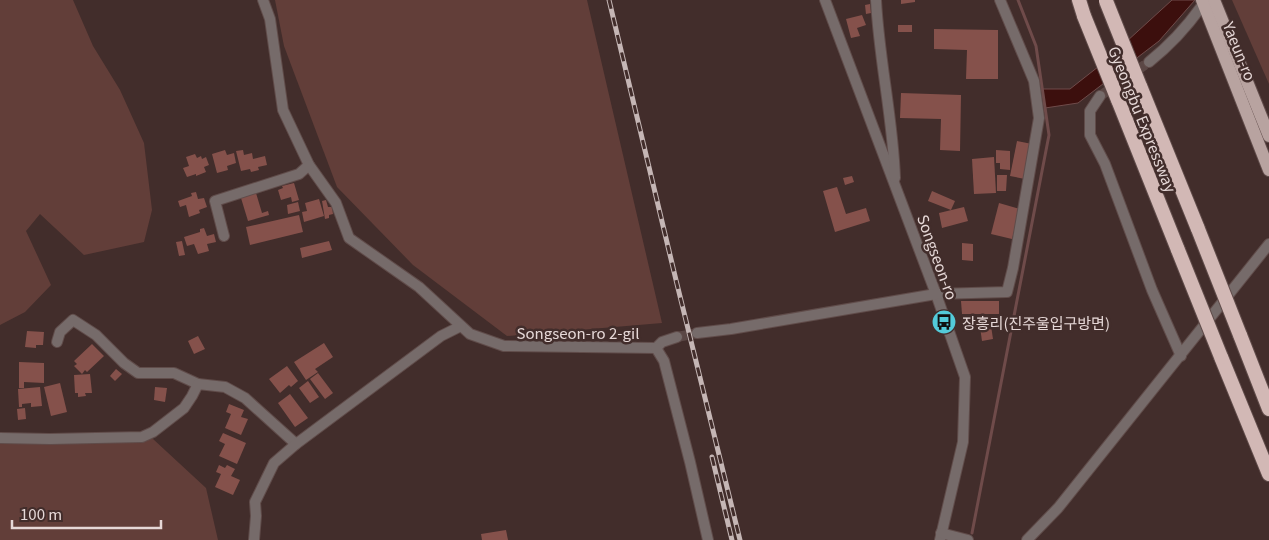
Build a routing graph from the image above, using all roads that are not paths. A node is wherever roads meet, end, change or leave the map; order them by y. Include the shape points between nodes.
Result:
1 (263, 0) edge
2 (825, 0) edge
3 (876, 0) edge
4 (1000, 0) edge
5 (1079, 0) edge
6 (1214, 0) edge
7 (1106, 1) edge
8 (1201, 4) edge
9 (1149, 62) tunnel mouth
10 (1100, 96) tunnel mouth
11 (1269, 136) edge
12 (309, 165) junction
13 (1269, 170) edge
14 (895, 186) junction
15 (224, 236) dead end
16 (1269, 244) edge
17 (936, 294) junction
18 (461, 326) junction
19 (697, 332) tunnel mouth
20 (677, 336) tunnel mouth
21 (57, 342) dead end
22 (656, 348) junction
23 (1181, 356) junction
24 (198, 384) junction
25 (1269, 409) edge
26 (0, 438) edge
27 (296, 444) junction
28 (1269, 474) edge
29 (941, 537) edge
30 (254, 540) edge
31 (708, 540) edge
32 (968, 540) edge
33 (1027, 540) edge

1 - 12 street, Songseon-ro 2-gil via 270,19 283,110
2 - 14 street, Songseon-ro
3 - 14 street via 894,149
4 - 17 street via 1034,81 1039,118 1007,292
5 - 28 highway, Gyeongbu Expressway, bridge
6 - 11 main road, Yaeun-ro
7 - 25 highway, Gyeongbu Expressway, bridge
8 - 9 street via 1187,26
8 - 13 main road, Yaeun-ro via 1221,46
10 - 23 street via 1090,111 1090,135 1105,164 1152,290
12 - 15 street via 299,174 215,200
12 - 18 street, Songseon-ro 2-gil via 336,203 349,238 419,287
14 - 17 street, Songseon-ro
16 - 23 street
17 - 19 street
17 - 29 street, Songseon-ro via 965,377 963,442
18 - 22 street, Songseon-ro 2-gil via 470,334 504,346
18 - 27 street via 441,336
20 - 22 street, Songseon-ro 2-gil
21 - 24 street via 60,332 73,320 96,335 138,373 174,373
22 - 31 street via 664,361
23 - 33 street via 1058,508
24 - 26 street via 184,408 142,437
24 - 27 street via 225,387 246,398
27 - 30 street via 274,463 255,502
29 - 32 street, Songseon-ro

